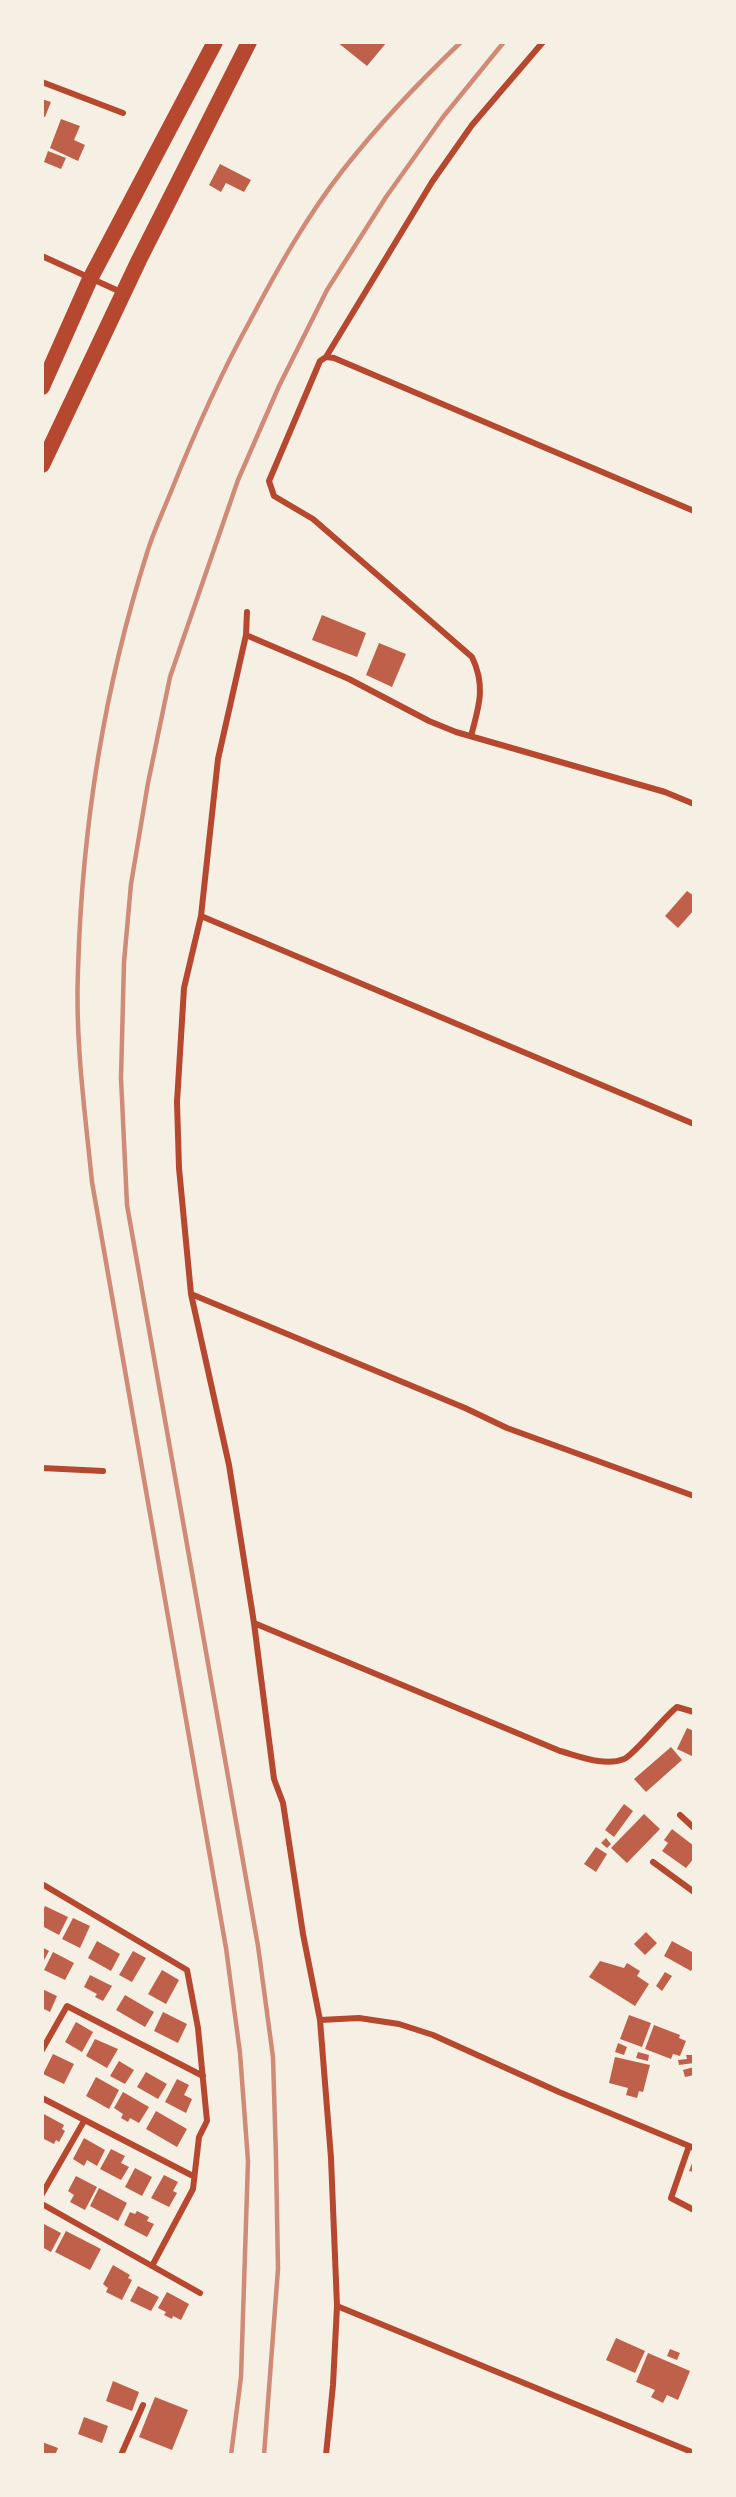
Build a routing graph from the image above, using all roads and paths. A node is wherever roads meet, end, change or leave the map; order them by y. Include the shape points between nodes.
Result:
1 (214, 42) edge
2 (249, 42) edge
3 (543, 42) edge
4 (42, 82) edge
5 (123, 113) dead end
6 (42, 256) edge
7 (90, 279) junction
8 (123, 293) junction
9 (326, 357) junction
10 (42, 387) edge
11 (42, 465) edge
12 (694, 511) edge
13 (247, 612) dead end
14 (246, 635) junction
15 (471, 736) junction
16 (694, 804) edge
17 (201, 916) junction
18 (694, 1124) edge
19 (191, 1294) junction
20 (42, 1468) edge
21 (103, 1471) dead end
22 (694, 1496) edge
23 (254, 1623) junction
24 (694, 1712) edge
25 (680, 1815) dead end
26 (694, 1828) edge
27 (652, 1862) dead end
28 (42, 1886) edge
29 (694, 1892) edge
30 (320, 2020) junction
31 (42, 2050) edge
32 (202, 2076) junction
33 (42, 2098) edge
34 (84, 2121) junction
35 (691, 2147) edge
36 (193, 2176) junction
37 (42, 2194) edge
38 (42, 2204) edge
39 (694, 2210) edge
40 (152, 2266) junction
41 (200, 2293) dead end
42 (337, 2306) junction
43 (142, 2405) dead end
44 (694, 2453) edge
45 (121, 2455) edge
46 (326, 2455) edge

1 - 7 highway
2 - 8 highway
3 - 9 street via 472,125 432,182
4 - 5 street
6 - 7 street
7 - 8 street
7 - 10 highway
8 - 11 highway
9 - 12 street
9 - 15 street via 320,361 268,482 274,496 313,519 472,657 482,690
13 - 14 street
14 - 15 street via 349,679 429,721
14 - 17 street via 218,759
15 - 16 street via 665,792
17 - 18 street
17 - 19 street via 184,988 177,1102
19 - 22 street via 507,1428
19 - 23 street via 229,1465
20 - 21 street
23 - 24 street via 590,1760 627,1759 664,1716 677,1707
23 - 30 street via 274,1779 283,1803
25 - 26 street
27 - 29 street
28 - 32 street via 188,1970
30 - 35 street via 359,2018 399,2024 433,2035
30 - 42 street
31 - 32 street via 67,2007
32 - 36 street via 207,2121 199,2138
33 - 34 street
34 - 36 street
34 - 37 street
35 - 39 street via 671,2198
36 - 40 street via 193,2189
38 - 40 street
40 - 41 street
42 - 44 street
42 - 46 street
43 - 45 street

